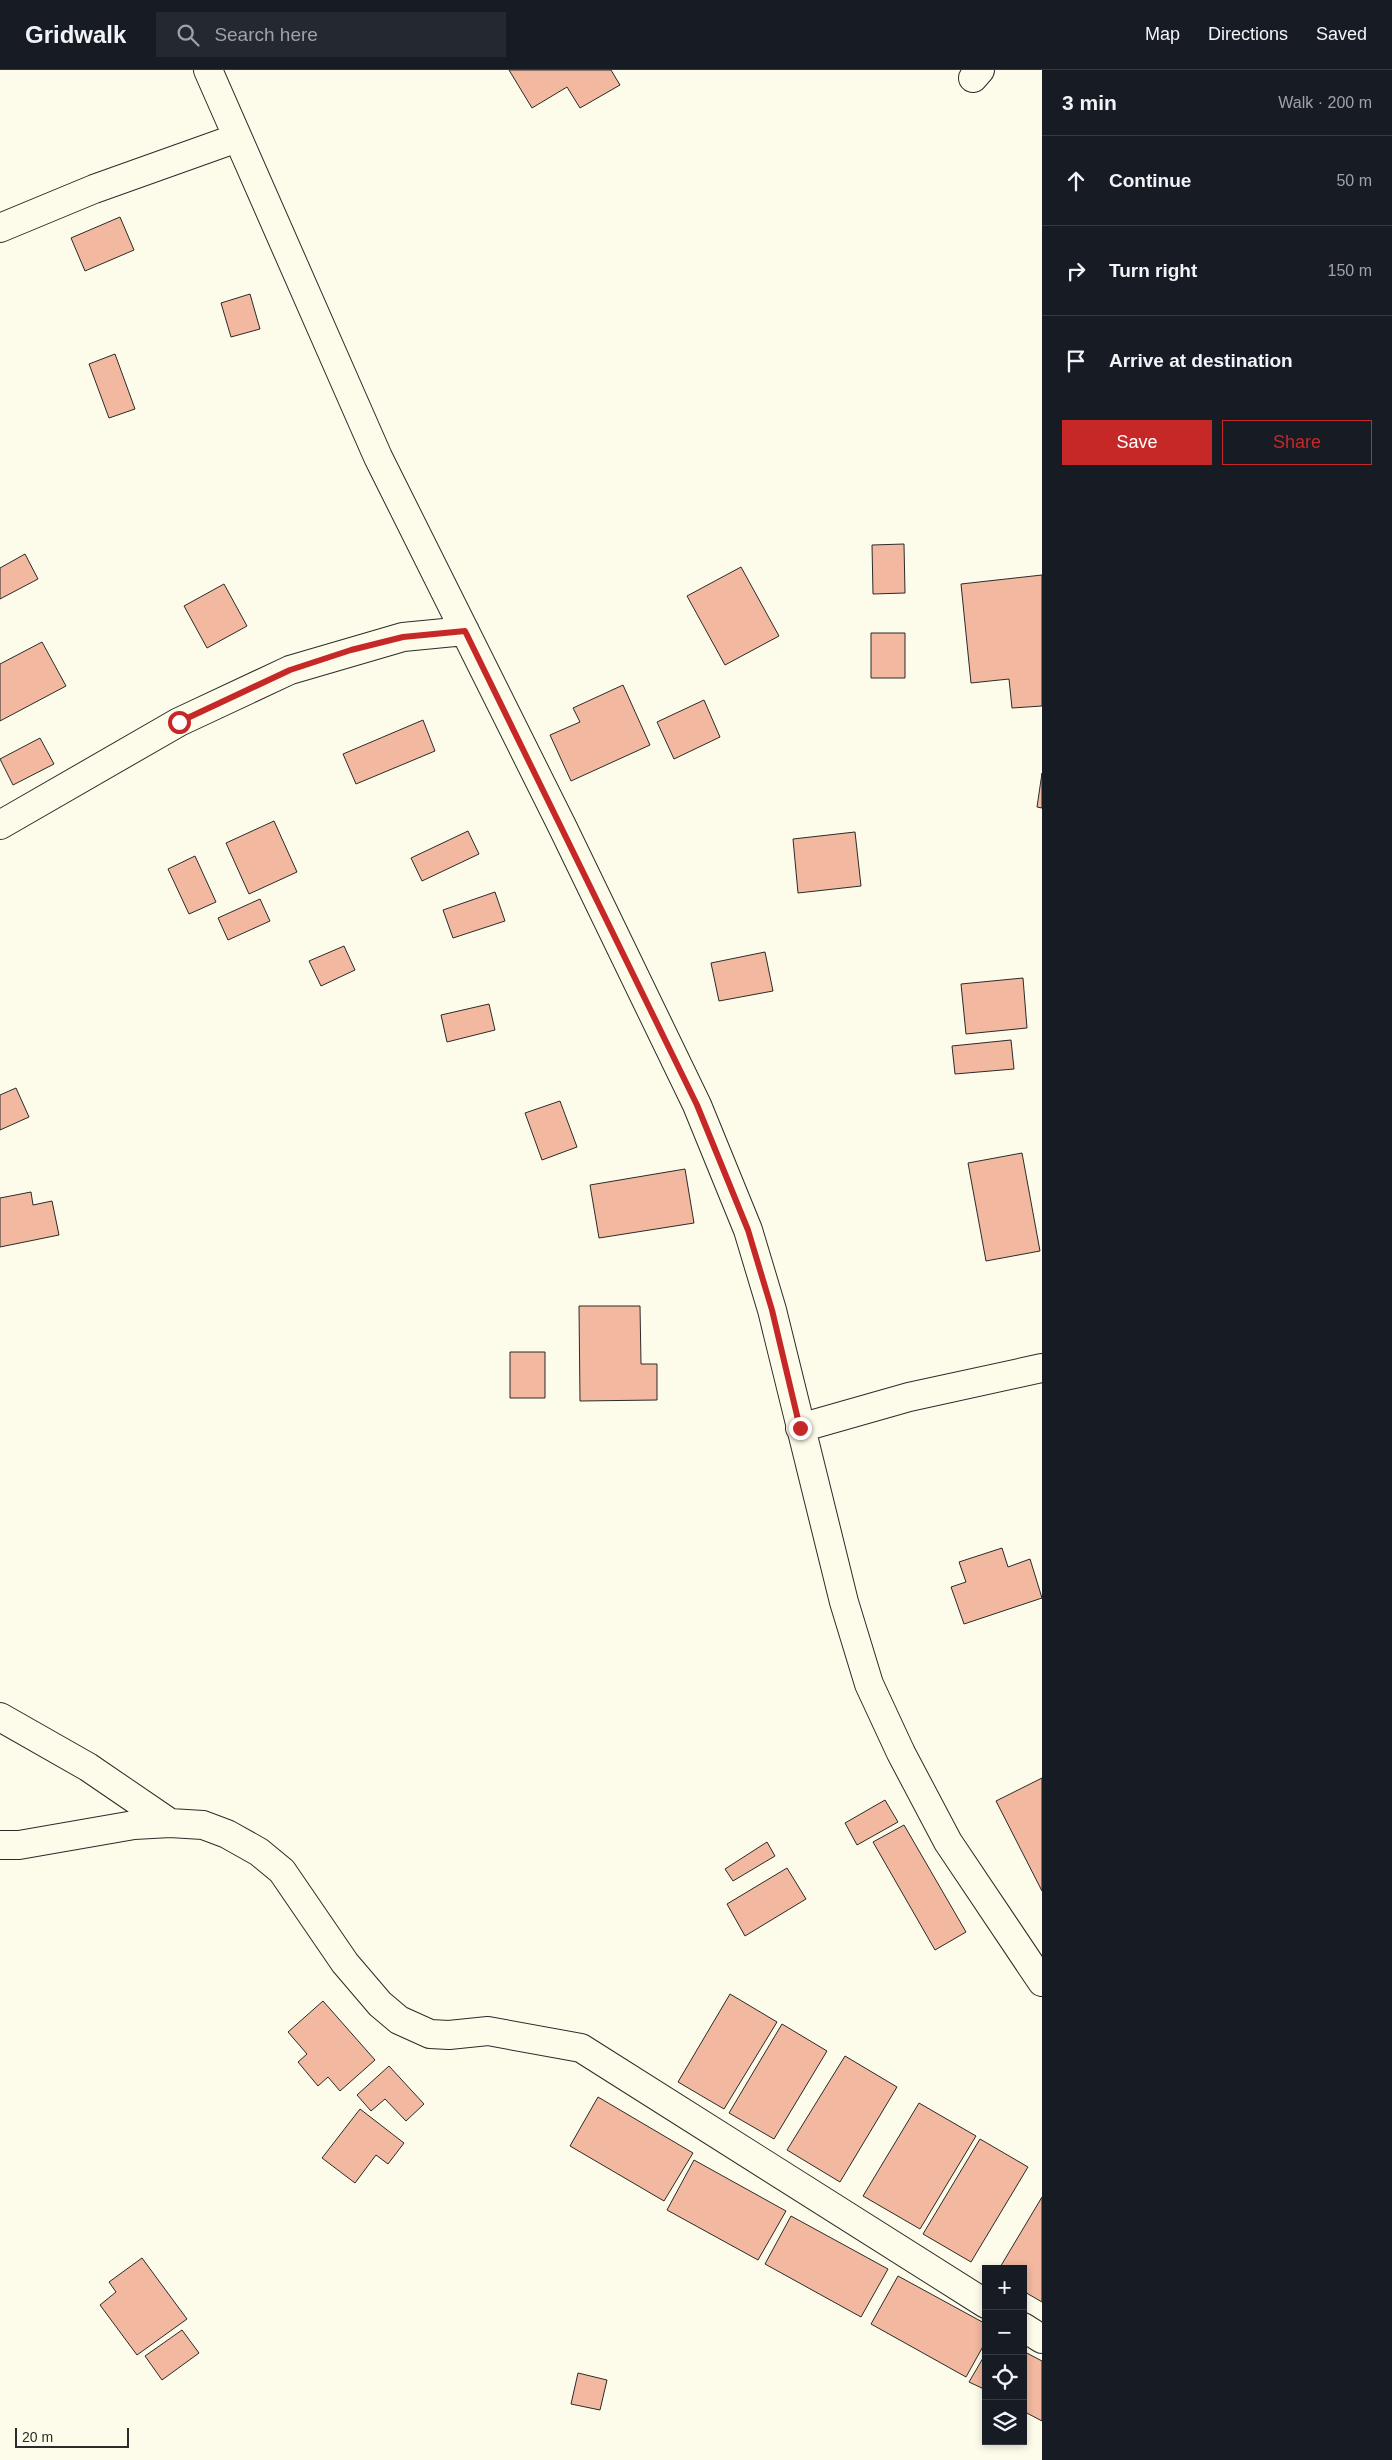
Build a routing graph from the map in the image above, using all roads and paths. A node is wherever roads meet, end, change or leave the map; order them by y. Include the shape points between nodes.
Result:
1 (208, 70) edge
2 (237, 138) junction
3 (0, 228) edge
4 (465, 631) junction
5 (0, 825) edge
6 (1042, 1368) edge
7 (800, 1428) junction
8 (0, 1717) edge
9 (170, 1823) junction
10 (0, 1845) edge
11 (1042, 1982) edge
12 (982, 2301) edge
13 (1027, 2330) edge
14 (1042, 2339) edge

1 - 2 street
2 - 3 street via 94,189
2 - 4 street via 378,457
4 - 5 street via 403,637 290,670 179,722
4 - 7 street via 697,1105 748,1230 772,1310
6 - 7 street via 909,1397
7 - 11 street via 844,1602 869,1684 948,1842
8 - 9 street via 88,1767
9 - 10 street via 134,1825 20,1845
9 - 12 street via 203,1825 228,1834 282,1871 345,1963 380,2004 399,2020 430,2034 488,2031 581,2048
13 - 14 street

